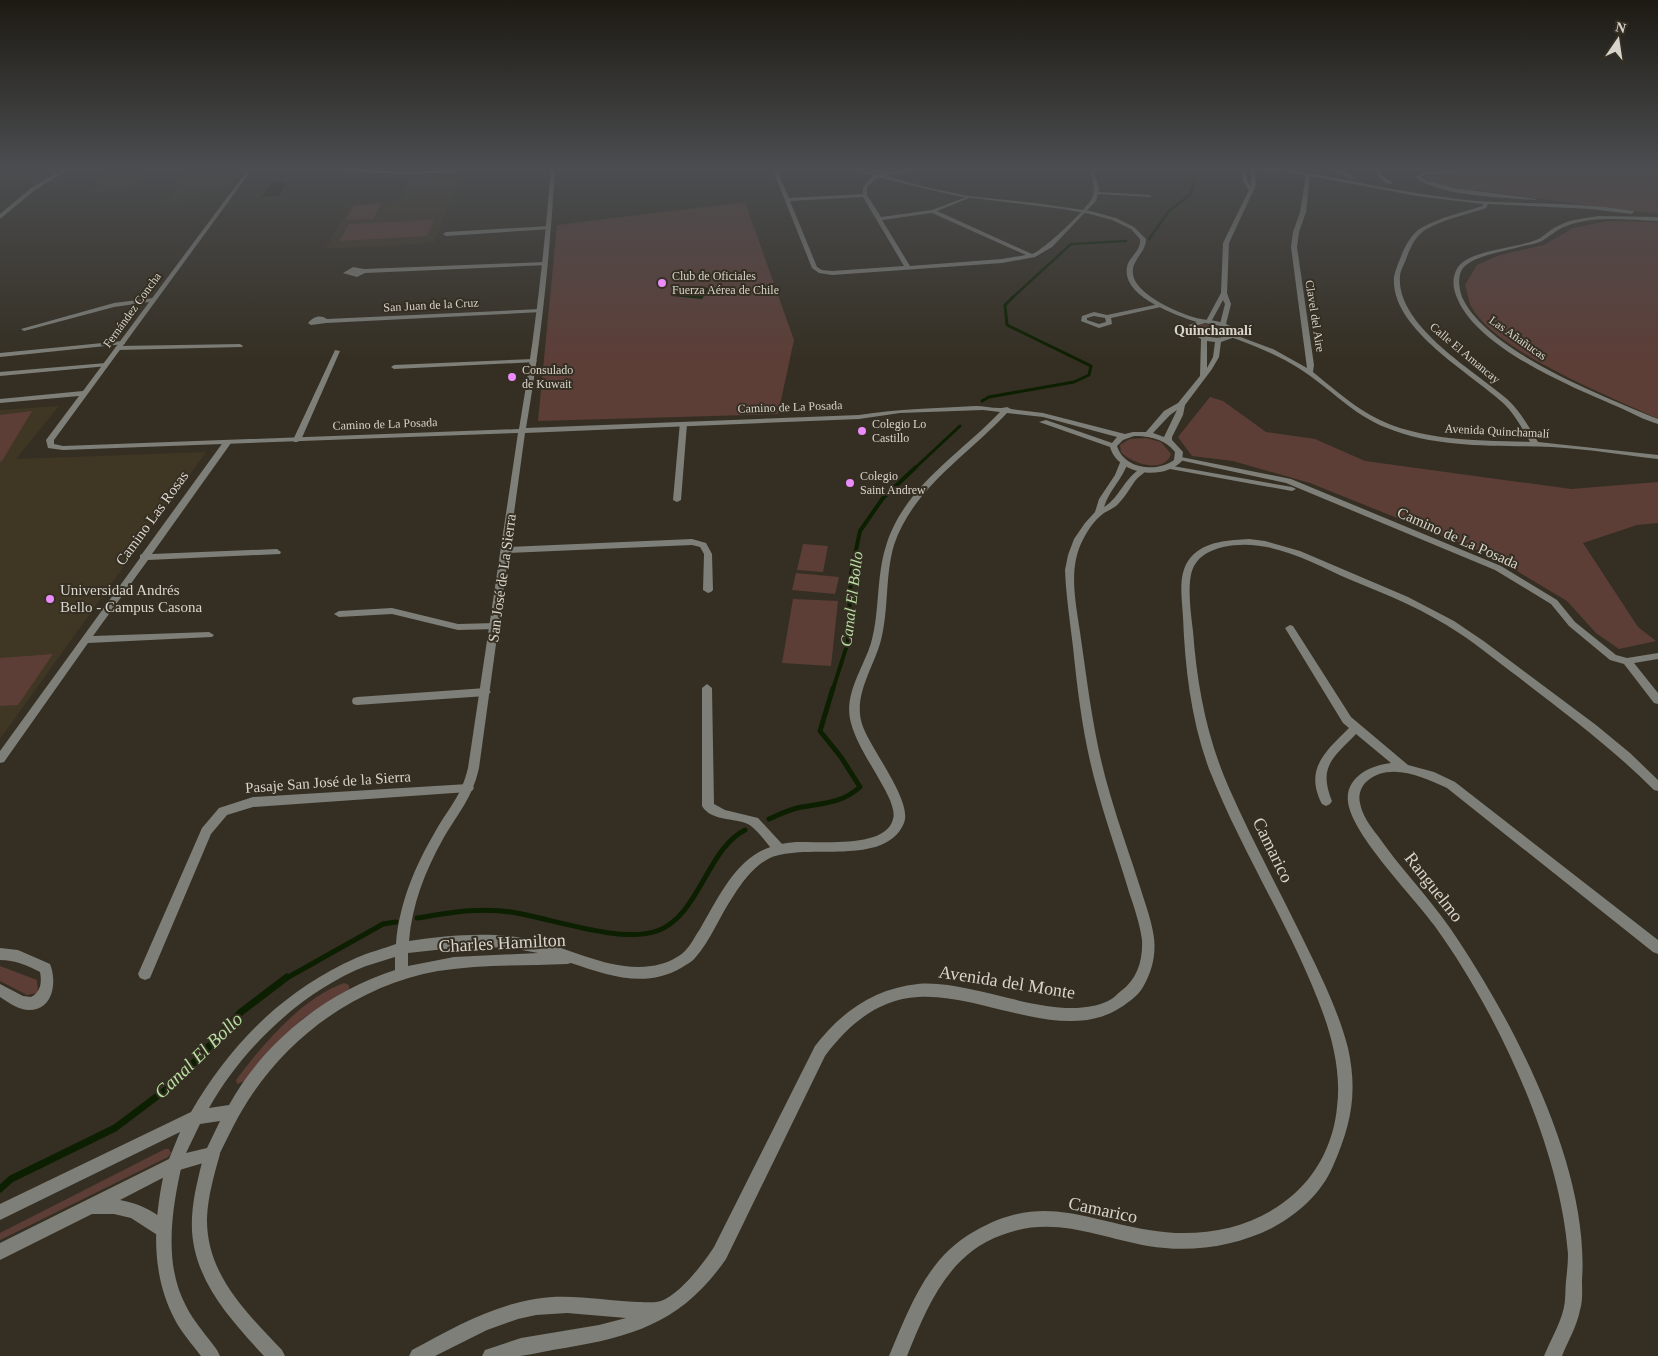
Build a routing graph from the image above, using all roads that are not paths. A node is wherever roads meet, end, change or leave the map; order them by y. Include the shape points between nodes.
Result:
1 (204, 231) edge
2 (493, 231) edge
3 (549, 231) edge
4 (800, 231) edge
5 (886, 231) edge
6 (978, 231) edge
7 (1064, 231) edge
8 (1138, 231) edge
9 (1232, 231) edge
10 (1296, 231) edge
11 (1421, 231) edge
12 (1553, 231) edge
13 (446, 234) dead end
14 (1033, 256) junction
15 (545, 264) junction
16 (908, 268) junction
17 (364, 271) dead end
18 (1224, 294) junction
19 (154, 300) junction
20 (1159, 306) junction
21 (540, 310) junction
22 (1107, 317) dead end
23 (1200, 321) junction
24 (1209, 321) junction
25 (324, 322) dead end
26 (1223, 324) junction
27 (1192, 325) junction
28 (24, 329) dead end
29 (1233, 336) junction
30 (1204, 338) junction
31 (1221, 340) junction
32 (120, 346) junction
33 (240, 346) dead end
34 (337, 351) dead end
35 (0, 355) edge
36 (534, 361) junction
37 (1295, 364) junction
38 (106, 365) junction
39 (394, 367) dead end
40 (1310, 372) junction
41 (0, 374) edge
42 (1203, 375) junction
43 (85, 393) junction
44 (0, 401) edge
45 (1181, 405) junction
46 (1005, 412) junction
47 (1658, 422) edge
48 (683, 424) junction
49 (522, 431) junction
50 (1148, 435) junction
51 (1124, 436) junction
52 (297, 440) junction
53 (1168, 442) junction
54 (227, 443) junction
55 (1535, 444) junction
56 (1113, 446) junction
57 (1658, 457) edge
58 (1179, 458) junction
59 (1124, 462) junction
60 (1170, 467) junction
61 (1146, 469) junction
62 (1312, 492) junction
63 (677, 500) dead end
64 (1099, 513) junction
65 (506, 550) junction
66 (276, 552) dead end
67 (143, 557) junction
68 (708, 590) dead end
69 (339, 614) dead end
70 (496, 626) junction
71 (1290, 628) dead end
72 (209, 635) dead end
73 (86, 640) junction
74 (1658, 656) edge
75 (1627, 661) junction
76 (707, 688) dead end
77 (486, 692) junction
78 (1658, 700) edge
79 (357, 701) dead end
80 (1355, 728) junction
81 (0, 758) edge
82 (1404, 768) junction
83 (1658, 787) edge
84 (468, 788) junction
85 (1326, 801) dead end
86 (779, 849) junction
87 (1658, 948) edge
88 (401, 949) junction
89 (0, 954) edge
90 (576, 958) junction
91 (402, 973) junction
92 (145, 974) dead end
93 (0, 990) edge
94 (233, 1112) junction
95 (194, 1118) junction
96 (212, 1154) junction
97 (174, 1164) junction
98 (86, 1208) junction
99 (0, 1212) edge
100 (162, 1230) junction
101 (0, 1252) edge
102 (660, 1310) junction
103 (211, 1356) edge
104 (276, 1356) edge
105 (418, 1356) edge
106 (491, 1356) edge
107 (898, 1356) edge
108 (1553, 1356) edge

1 - 19 street, Fernández Concha
2 - 13 street
3 - 15 street, San José de La Sierra
4 - 16 street via 815,268 821,272
5 - 16 street
6 - 14 street
7 - 14 street via 1050,246
8 - 20 street via 1144,245 1131,264 1130,274 1138,290
9 - 18 street via 1226,242
10 - 40 street, Clavel del Aire via 1294,247
11 - 55 street, Calle El Amancay via 1400,263 1397,275 1397,289 1403,304 1421,331 1443,352 1505,401
12 - 47 street, Las Añañucas via 1538,241 1476,257 1461,267 1455,288 1461,304 1476,323 1510,350 1542,369
14 - 16 street
15 - 17 street
15 - 21 street, San José de La Sierra
18 - 24 street
18 - 26 street via 1228,304
19 - 28 street via 114,305
19 - 32 street, Fernández Concha
20 - 22 street
20 - 23 street
20 - 27 street
21 - 25 street, San Juan de la Cruz
21 - 36 street, San José de La Sierra
23 - 24 street
23 - 27 street
24 - 26 street
26 - 29 street via 1234,331
27 - 30 street via 1192,332
29 - 31 street
29 - 37 street, Avenida Quinchamalí via 1271,350
30 - 31 street, Avenida Quinchamalí
30 - 42 street
31 - 37 street, Avenida Quinchamalí
31 - 42 street via 1214,363
32 - 33 street
32 - 35 street
32 - 38 street, Fernández Concha
34 - 52 street
36 - 39 street
36 - 49 street, San José de La Sierra
37 - 40 street, Avenida Quinchamalí
38 - 41 street
38 - 43 street, Fernández Concha
40 - 55 street, Avenida Quinchamalí via 1351,407 1402,431 1460,442
42 - 45 street
43 - 44 street
43 - 54 street, Camino de La Posada via 50,440 51,446
45 - 50 street via 1168,413
45 - 53 street via 1180,415 1169,431
46 - 48 street, Camino de La Posada
46 - 51 street, Camino de La Posada via 1043,415
46 - 56 street, Camino de La Posada via 1060,426
46 - 86 street, Charles Hamilton via 916,497 898,525 890,546 877,638 854,705 863,742 896,798 900,819 886,836 869,844
48 - 49 street, Camino de La Posada
48 - 63 street
49 - 52 street, Camino de La Posada
49 - 65 street, San José de La Sierra
50 - 51 street, Camino de La Posada
50 - 53 street
51 - 56 street
52 - 54 street, Camino de La Posada
53 - 58 street via 1177,449
54 - 67 street, Camino Las Rosas
55 - 57 street, Avenida Quinchamalí
56 - 59 street via 1114,452
58 - 60 street
58 - 62 street, Camino de La Posada via 1266,475
59 - 61 street
59 - 64 street, Avenida del Monte via 1102,498
60 - 61 street, Camino de La Posada
60 - 62 street, Camino de La Posada
61 - 64 street, Avenida del Monte via 1137,474 1114,504
62 - 75 street, Camino de La Posada via 1498,568 1554,602 1572,624 1613,658
64 - 102 street, Avenida del Monte via 1076,546 1070,562 1070,580 1091,742 1146,927 1147,961 1138,984 1121,1001 1088,1013 1048,1012 937,990 885,997 854,1014 835,1030 820,1051 712,1266 691,1290
65 - 68 street via 692,542 703,545 708,554
65 - 70 street, San José de La Sierra
66 - 67 street
67 - 73 street, Camino Las Rosas
69 - 70 street via 392,611 458,627
70 - 77 street, San José de La Sierra
71 - 80 street via 1340,711
72 - 73 street
73 - 81 street, Camino Las Rosas
74 - 75 street
75 - 78 street
76 - 86 street via 708,806 722,814 754,821
77 - 79 street
77 - 84 street, San José de La Sierra
80 - 82 street
80 - 85 street via 1321,768 1319,783
82 - 87 street, Ranguelmo via 1439,779 1460,791
82 - 108 street, Ranguelmo via 1383,768 1362,779 1354,794 1355,808 1365,828 1468,964 1506,1031 1532,1086 1562,1182 1577,1258 1573,1308
83 - 107 street, Camarico via 1601,734 1468,634 1433,613 1301,554 1274,546 1229,543 1198,555 1189,566 1186,580 1193,684 1199,720 1216,770 1322,990 1337,1030 1346,1086 1340,1136 1321,1176 1307,1193 1273,1219 1233,1235 1211,1240 1157,1239 1053,1218 1025,1220 995,1228 963,1247 937,1276
84 - 88 street, San José de La Sierra via 434,842 422,869
84 - 92 street, Pasaje San José de la Sierra via 253,802 224,811 206,831
86 - 90 street, Charles Hamilton via 765,855 741,876 699,944 677,965 649,974 632,974
88 - 90 street, Charles Hamilton via 428,944 506,941
88 - 91 street, San José de La Sierra
88 - 95 street, Charles Hamilton via 332,976 286,1007 234,1060
89 - 93 street via 13,953 24,957 45,968 49,978 48,989 43,996 30,1004
90 - 91 street, Charles Hamilton via 463,962
91 - 94 street, Charles Hamilton via 347,996 306,1025 254,1079
94 - 95 street
94 - 96 street, Charles Hamilton
95 - 97 street, Charles Hamilton
95 - 99 street
96 - 97 street
96 - 104 street via 199,1207 203,1255 211,1279 224,1299
97 - 98 street
97 - 100 street
98 - 100 street via 113,1206 132,1209 150,1218
98 - 101 street
100 - 103 street via 172,1290 180,1311
102 - 105 street, Avenida del Monte via 535,1307 473,1327
102 - 106 street, Avenida del Monte via 616,1330 540,1342

